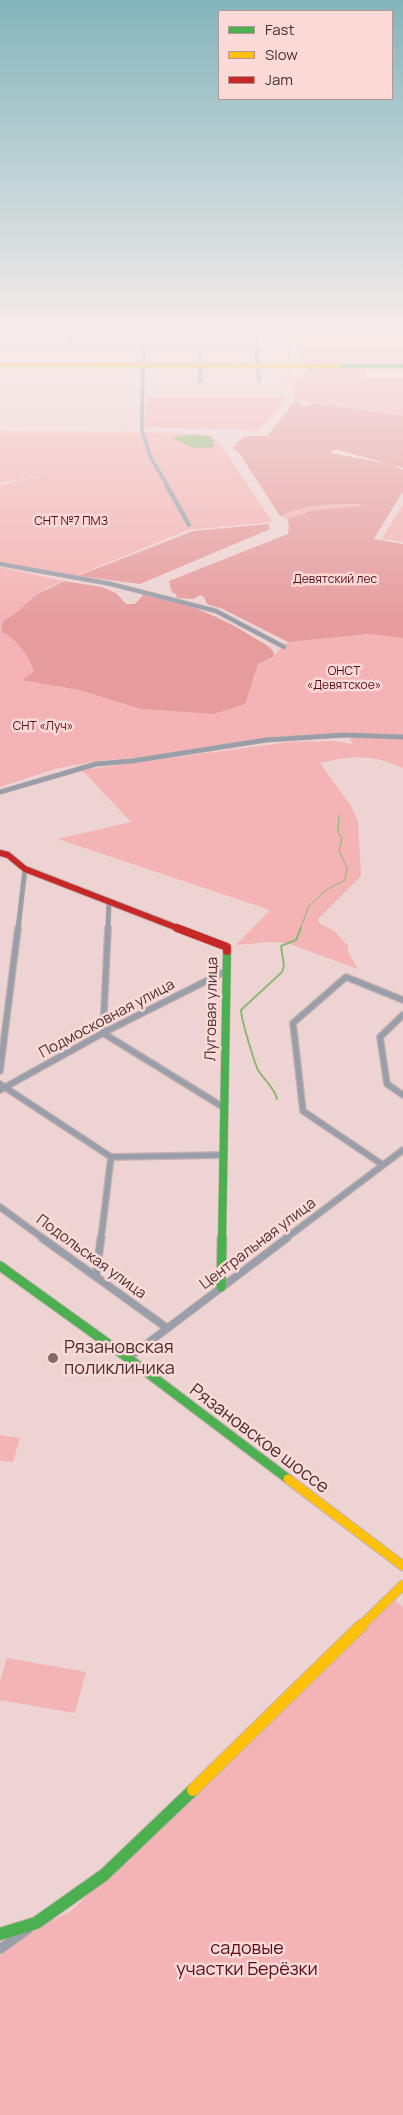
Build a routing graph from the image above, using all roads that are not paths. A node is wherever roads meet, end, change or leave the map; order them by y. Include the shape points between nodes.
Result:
1 (142, 427) edge
2 (189, 525) dead end
3 (0, 564) edge
4 (284, 647) dead end
5 (403, 737) edge
6 (0, 792) edge
7 (0, 853) edge
8 (25, 869) junction
9 (109, 902) junction
10 (226, 971) junction
11 (403, 1000) edge
12 (403, 1015) edge
13 (103, 1033) junction
14 (0, 1071) edge
15 (2, 1087) edge
16 (403, 1095) edge
17 (223, 1107) junction
18 (403, 1150) edge
19 (222, 1155) junction
20 (111, 1157) junction
21 (384, 1164) junction
22 (0, 1206) edge
23 (0, 1266) edge
24 (96, 1275) junction
25 (221, 1287) junction
26 (167, 1328) junction
27 (128, 1358) junction
28 (403, 1566) edge
29 (403, 1585) edge
30 (36, 1924) junction
31 (0, 1934) edge
32 (0, 1949) edge

1 - 2 street via 146,448
3 - 4 street via 110,584 216,611
5 - 6 street via 344,735 266,740 96,764
7 - 8 street, Луговая улица via 8,855
8 - 9 street, Луговая улица
8 - 14 street
9 - 10 street, Луговая улица via 226,947
9 - 13 street
10 - 13 street, Подмосковная улица
10 - 17 street, Луговая улица
11 - 21 street via 346,977 293,1023 303,1111
12 - 16 street via 380,1036 387,1084
13 - 15 street, Подмосковная улица
13 - 17 street
15 - 20 street
17 - 19 street, Луговая улица
18 - 21 street, Центральная улица
19 - 20 street
19 - 25 street, Луговая улица
20 - 24 street
21 - 25 street, Центральная улица
22 - 24 street, Подольская улица
23 - 27 street, Рязановское шоссе
24 - 26 street, Подольская улица
25 - 26 street, Центральная улица
26 - 27 street, Центральная улица
27 - 28 street, Рязановское шоссе
29 - 30 street via 146,1837 104,1875
30 - 31 street
30 - 32 street

